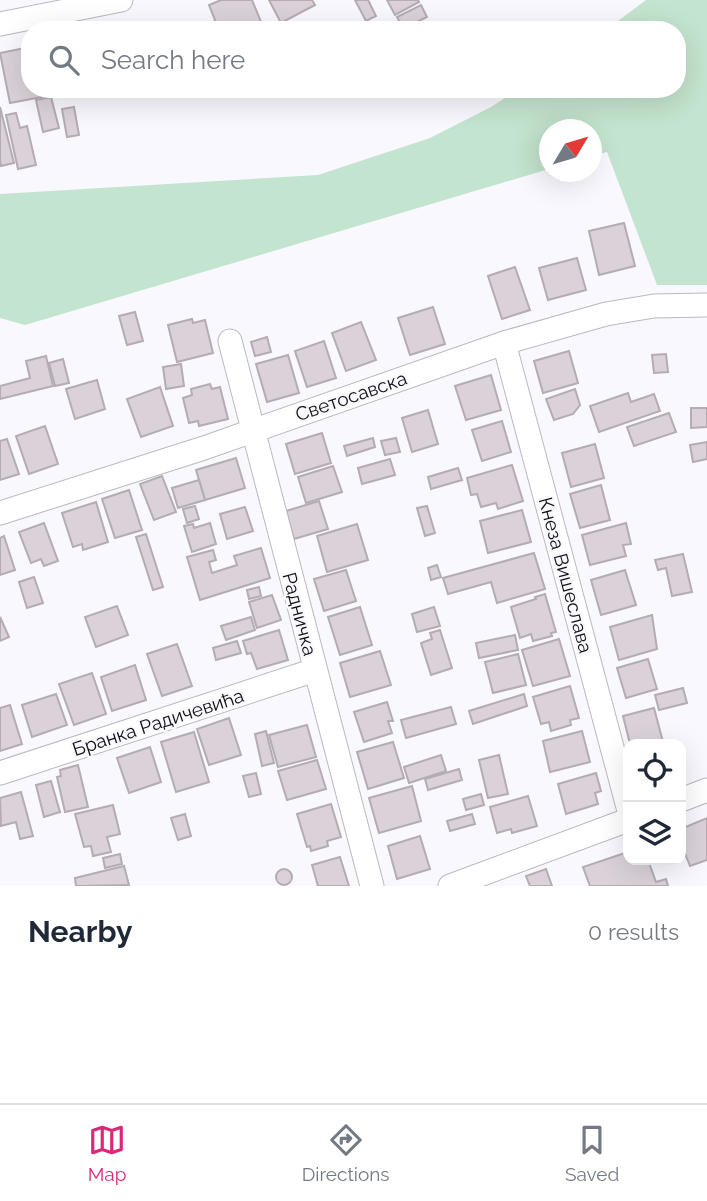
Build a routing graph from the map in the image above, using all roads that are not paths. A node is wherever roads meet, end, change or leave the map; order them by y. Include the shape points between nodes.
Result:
1 (121, 0) edge
2 (0, 24) edge
3 (707, 305) edge
4 (230, 341) dead end
5 (504, 342) junction
6 (253, 430) junction
7 (0, 513) edge
8 (315, 670) junction
9 (0, 773) edge
10 (707, 790) edge
11 (686, 798) edge
12 (627, 802) edge
13 (623, 822) edge
14 (372, 886) edge
15 (450, 886) edge

1 - 2 street
3 - 5 street, Светосавска via 654,306 606,314
4 - 6 street, Радничка
5 - 6 street, Светосавска
5 - 12 street, Кнеза Вишеслава
6 - 7 street, Светосавска
6 - 8 street, Радничка
8 - 9 street, Бранка Радичевића
8 - 14 street, Радничка
10 - 11 street
13 - 15 street

